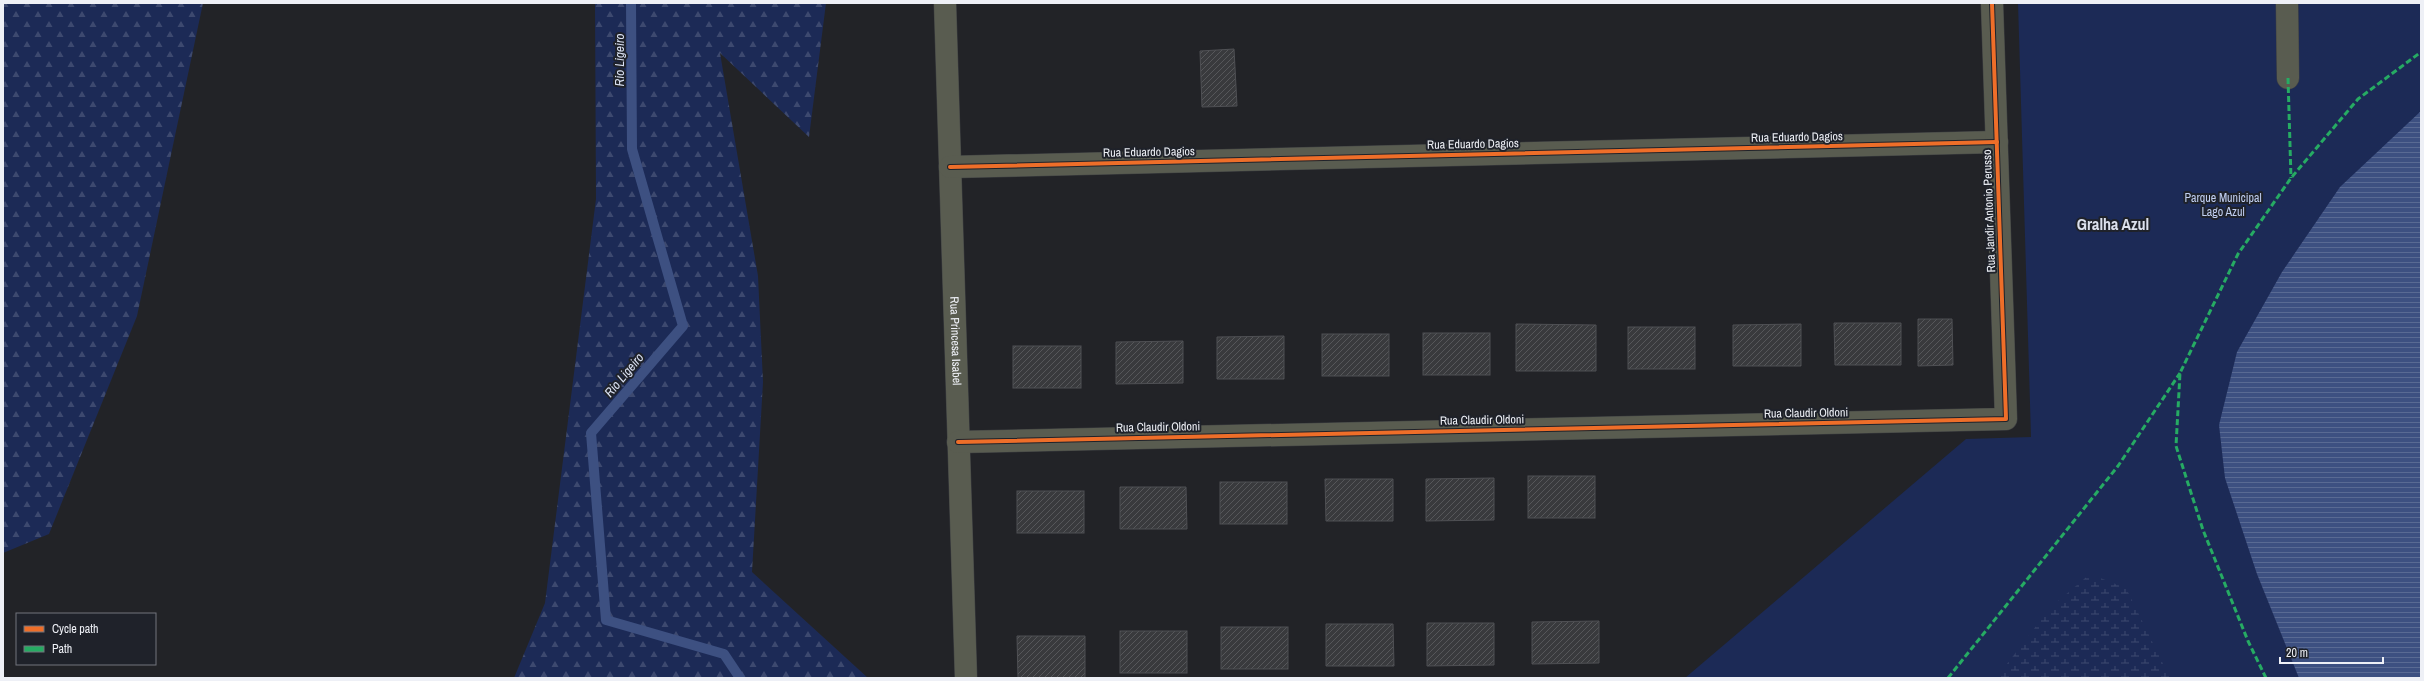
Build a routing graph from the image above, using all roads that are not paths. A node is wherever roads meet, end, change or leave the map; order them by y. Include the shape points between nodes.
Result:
1 (945, 3) edge
2 (1992, 3) edge
3 (2287, 3) edge
4 (2288, 78) dead end
5 (1997, 142) junction
6 (950, 167) junction
7 (2006, 419) joint
8 (958, 442) junction
9 (966, 678) edge

1 - 6 street, Rua Princesa Isabel
2 - 5 street, Rua Jandir Antonio Perusso
3 - 4 street
5 - 6 street, Rua Eduardo Dagios
5 - 7 street, Rua Jandir Antonio Perusso
6 - 8 street, Rua Princesa Isabel
7 - 8 street, Rua Claudir Oldoni
8 - 9 street, Rua Princesa Isabel

